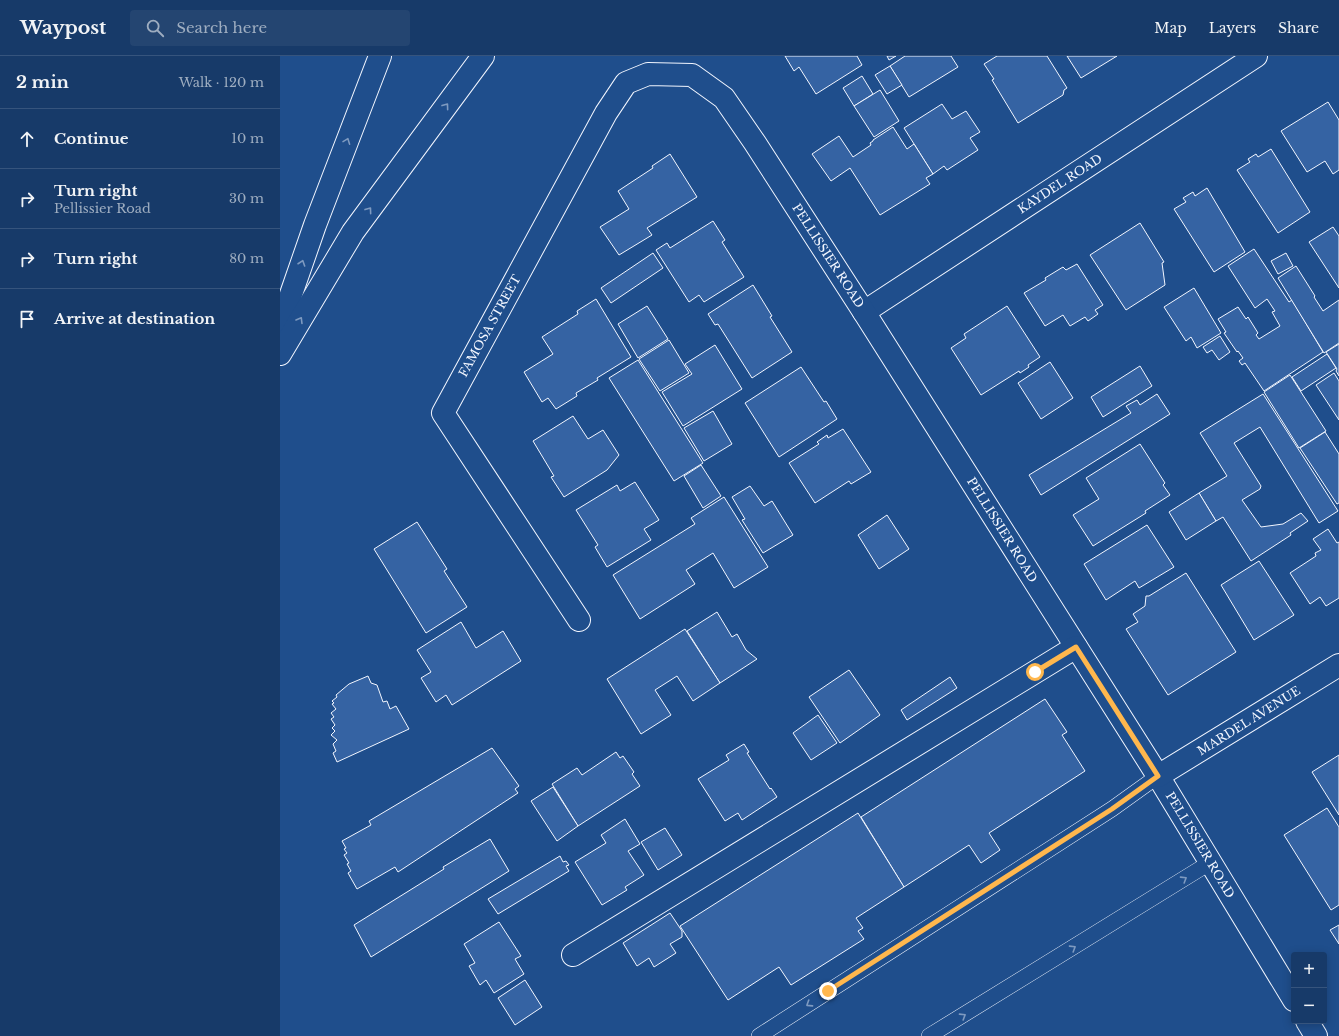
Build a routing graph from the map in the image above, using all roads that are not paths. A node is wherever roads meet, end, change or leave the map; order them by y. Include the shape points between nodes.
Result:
1 (380, 56) edge
2 (483, 56) edge
3 (1256, 56) edge
4 (692, 75) joint
5 (864, 312) junction
6 (280, 326) edge
7 (280, 354) edge
8 (579, 620) dead end
9 (1076, 647) junction
10 (1339, 665) edge
11 (1158, 776) junction
12 (1210, 862) junction
13 (572, 955) dead end
14 (1291, 995) edge
15 (1309, 1024) edge
16 (759, 1036) edge
17 (929, 1036) edge
18 (1316, 1036) edge

6 -> 1 main road via 314,225
7 -> 2 main road via 353,232
3 - 5 main road, KAYDEL ROAD
4 - 5 main road, PELLISSIER ROAD via 724,98
4 - 8 main road, FAMOSA STREET via 648,74 626,83 606,113 443,413
5 - 9 main road, PELLISSIER ROAD
9 - 11 main road, PELLISSIER ROAD
9 - 13 main road
10 - 11 main road, MARDEL AVENUE
11 - 12 main road, PELLISSIER ROAD
11 -> 16 lane via 1112,809
12 - 14 main road, PELLISSIER ROAD
17 -> 12 lane
15 - 18 main road

